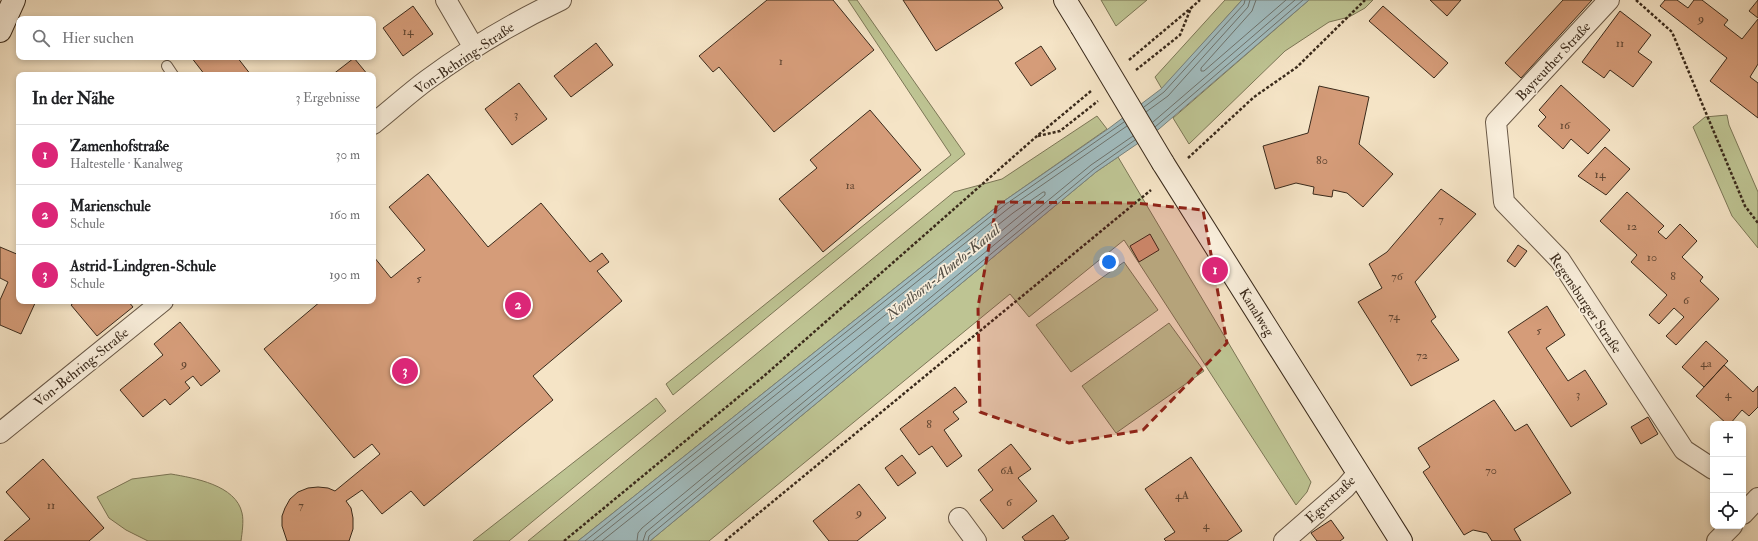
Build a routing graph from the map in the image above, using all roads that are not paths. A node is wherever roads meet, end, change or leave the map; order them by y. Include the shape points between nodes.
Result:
1 (14, 0) edge
2 (446, 0) edge
3 (561, 0) edge
4 (1065, 0) edge
5 (1609, 0) edge
6 (0, 31) edge
7 (474, 48) junction
8 (167, 66) dead end
9 (171, 72) edge
10 (376, 122) edge
11 (1496, 122) joint
12 (159, 304) edge
13 (0, 433) edge
14 (1710, 467) edge
15 (1358, 473) junction
16 (1746, 490) edge
17 (1758, 498) edge
18 (1746, 511) edge
19 (959, 518) dead end
20 (1729, 529) edge
21 (976, 541) edge
22 (1284, 541) edge
23 (1401, 541) edge
24 (1717, 541) edge

1 - 6 street
2 - 7 street
3 - 7 street, Von-Behring-Straße via 523,18
4 - 15 street, Kanalweg, bridge via 1167,169
5 - 11 street, Bayreuther Straße
7 - 10 street, Von-Behring-Straße via 427,80
8 - 9 lane
11 - 14 street, Regensburger Straße via 1504,202 1560,260 1684,450
12 - 13 street, Von-Behring-Straße
15 - 22 street, Egerstraße via 1345,488
15 - 23 street, Kanalweg
16 - 17 street
17 - 18 street
19 - 21 street
20 - 24 street

